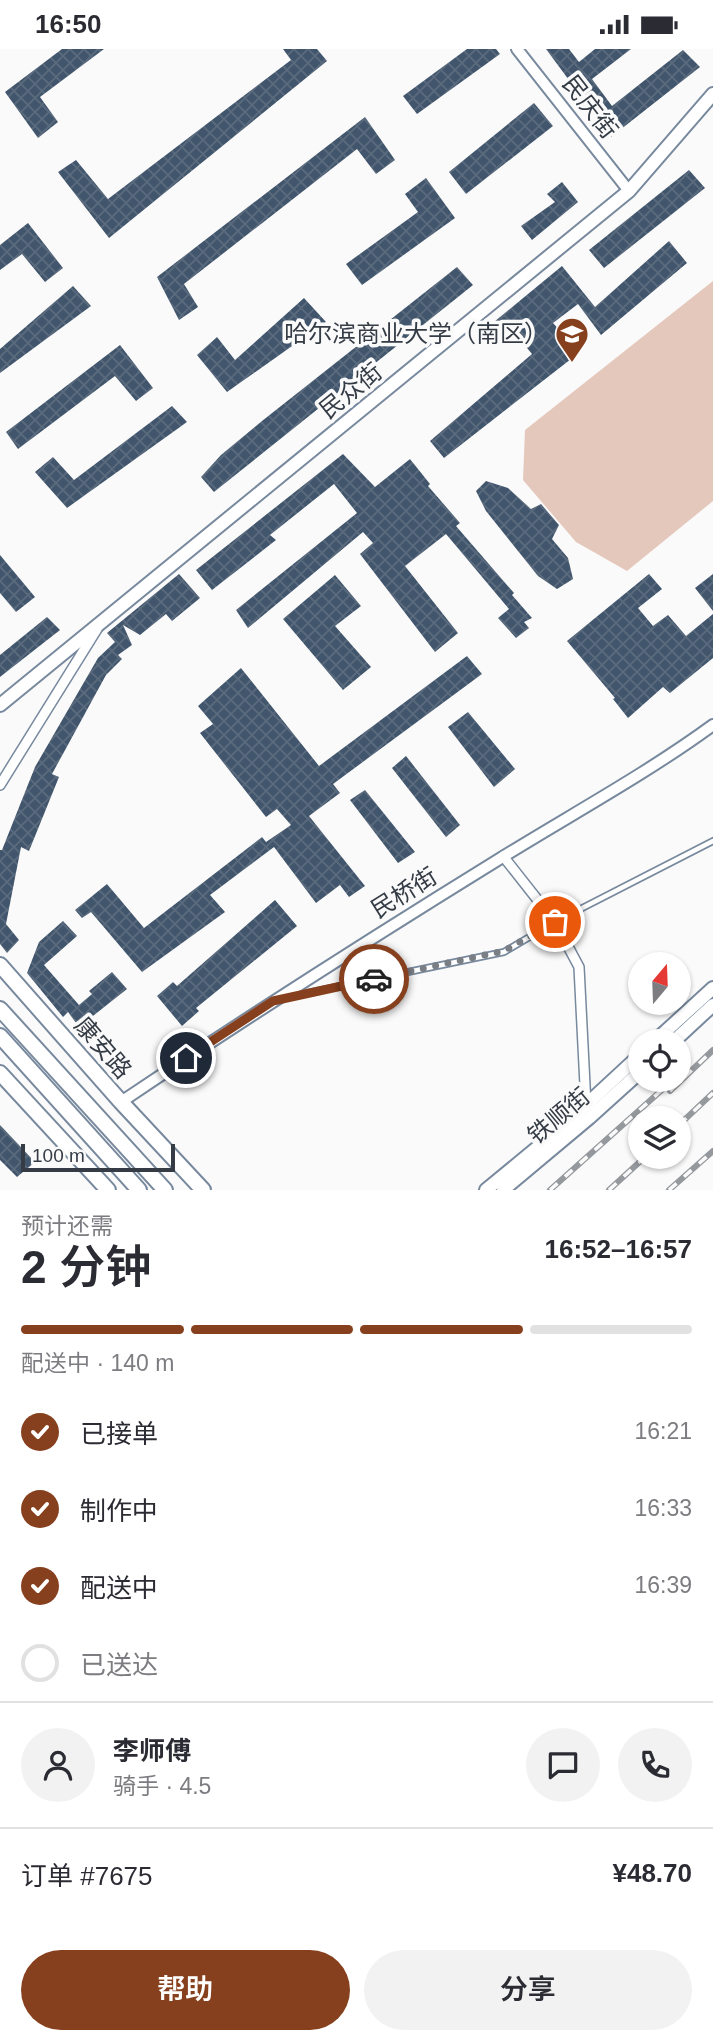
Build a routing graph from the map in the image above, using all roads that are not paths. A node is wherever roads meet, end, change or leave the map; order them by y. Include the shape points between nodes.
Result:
1 (517, 49) edge
2 (713, 94) edge
3 (629, 191) junction
4 (101, 623) junction
5 (0, 705) edge
6 (713, 725) edge
7 (0, 785) edge
8 (713, 841) edge
9 (503, 856) junction
10 (555, 922) junction
11 (0, 965) edge
12 (713, 988) edge
13 (273, 1001) junction
14 (713, 1005) edge
15 (0, 1009) edge
16 (668, 1029) edge
17 (687, 1029) edge
18 (0, 1036) edge
19 (628, 1066) edge
20 (0, 1073) edge
21 (628, 1083) edge
22 (121, 1102) junction
23 (586, 1105) junction
24 (108, 1190) edge
25 (139, 1190) edge
26 (165, 1190) edge
27 (203, 1190) edge
28 (486, 1190) edge
29 (503, 1190) edge

1 - 3 street, 民庆街
2 - 3 main road, 民众街
3 - 4 main road, 民众街
4 - 5 main road, 民众街
4 - 7 street
6 - 9 street, 民桥街
8 - 10 lane
9 - 10 street
9 - 13 street, 民桥街
10 - 13 lane via 504,951
10 - 23 street via 579,967
11 - 22 highway, 康安路
12 - 16 main road
13 - 22 street, 民桥街
14 - 17 main road
15 - 26 highway
18 - 25 highway
19 - 23 main road
20 - 24 highway
21 - 29 main road, 铁顺街
22 - 27 highway, 康安路
23 - 28 main road

